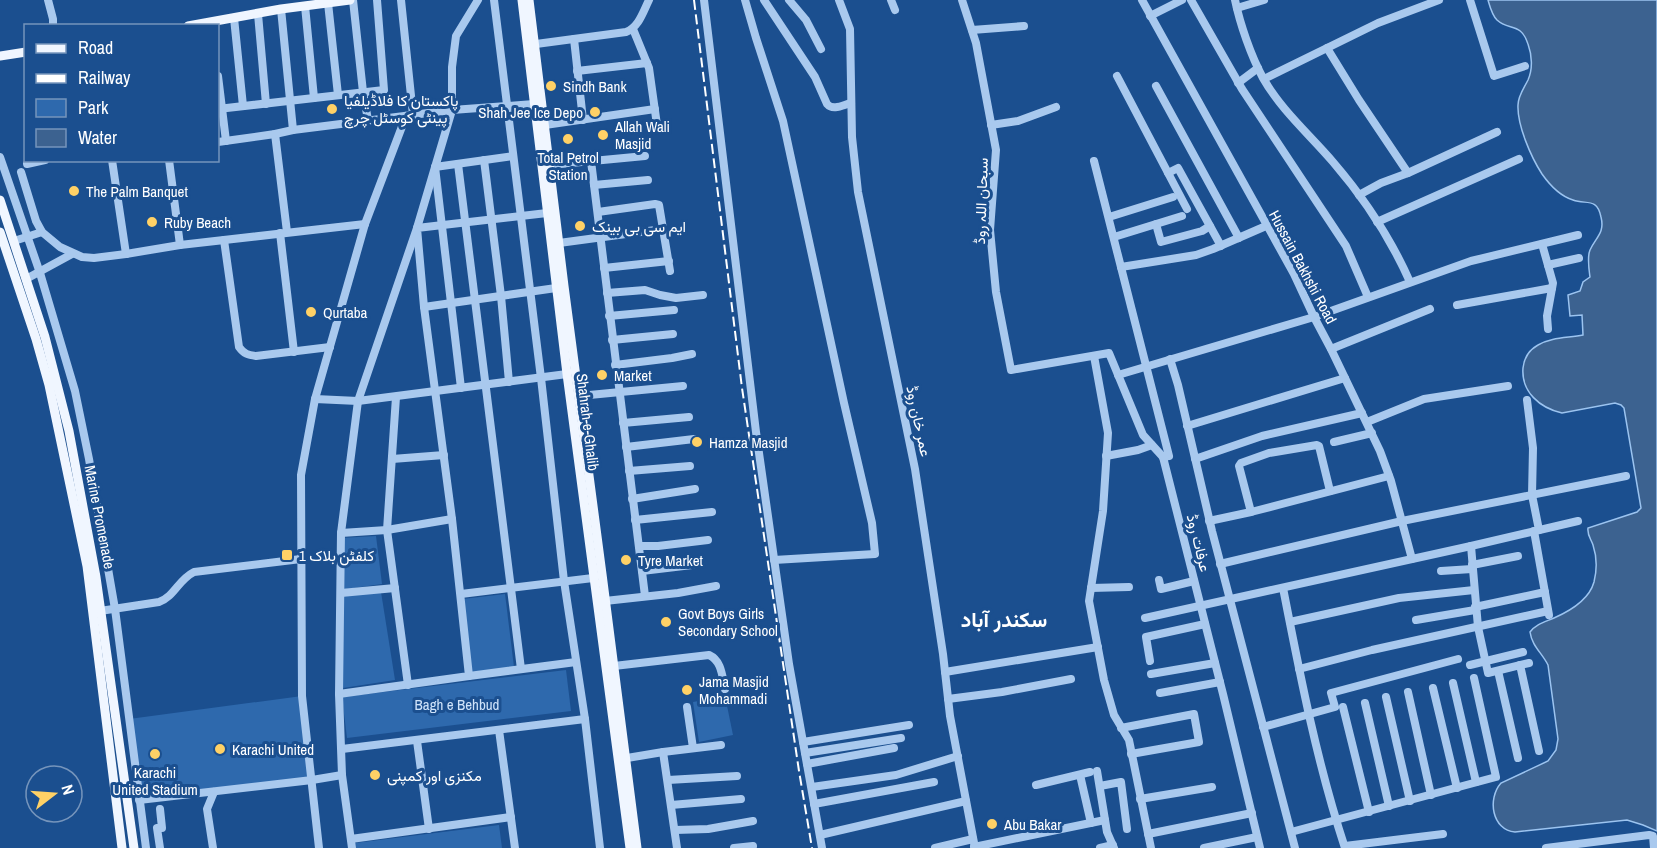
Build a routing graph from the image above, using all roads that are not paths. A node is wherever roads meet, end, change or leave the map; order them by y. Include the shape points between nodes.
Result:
1 (48, 0) edge
2 (352, 0) edge
3 (377, 0) edge
4 (401, 0) edge
5 (478, 0) edge
6 (494, 0) edge
7 (522, 0) edge
8 (529, 0) edge
9 (649, 0) edge
10 (704, 0) edge
11 (745, 0) edge
12 (764, 0) edge
13 (789, 0) edge
14 (839, 0) edge
15 (891, 0) edge
16 (963, 0) edge
17 (1142, 0) edge
18 (1191, 0) edge
19 (1264, 0) edge
20 (1439, 0) edge
21 (1470, 0) edge
22 (1176, 1) edge
23 (328, 3) junction
24 (1236, 4) edge
25 (305, 6) junction
26 (280, 9) junction
27 (895, 10) dead end
28 (258, 14) junction
29 (1150, 16) junction
30 (234, 18) junction
31 (53, 24) edge
32 (211, 24) edge
33 (1024, 26) dead end
34 (633, 29) junction
35 (972, 30) junction
36 (573, 39) junction
37 (536, 44) junction
38 (1327, 48) junction
39 (821, 49) dead end
40 (24, 52) edge
41 (0, 56) edge
42 (647, 63) junction
43 (1525, 66) dead end
44 (1258, 68) junction
45 (577, 71) junction
46 (1117, 76) dead end
47 (1264, 79) junction
48 (1238, 83) junction
49 (1156, 86) dead end
50 (363, 92) junction
51 (338, 95) junction
52 (314, 98) junction
53 (289, 101) junction
54 (851, 103) junction
55 (266, 104) junction
56 (534, 104) junction
57 (507, 105) junction
58 (243, 106) junction
59 (1056, 107) dead end
60 (219, 109) edge
61 (452, 110) junction
62 (655, 110) junction
63 (410, 115) junction
64 (368, 120) junction
65 (583, 120) junction
66 (545, 125) junction
67 (657, 125) dead end
68 (991, 125) junction
69 (293, 130) junction
70 (1497, 132) dead end
71 (275, 134) junction
72 (222, 141) edge
73 (513, 156) junction
74 (645, 156) dead end
75 (0, 157) edge
76 (1519, 159) dead end
77 (484, 160) junction
78 (591, 161) junction
79 (1094, 161) dead end
80 (36, 162) edge
81 (112, 162) edge
82 (169, 162) edge
83 (27, 164) dead end
84 (458, 164) junction
85 (550, 165) junction
86 (435, 167) junction
87 (21, 172) dead end
88 (1168, 173) junction
89 (1408, 173) junction
90 (648, 180) dead end
91 (594, 185) junction
92 (1359, 195) junction
93 (1173, 197) dead end
94 (0, 200) edge
95 (598, 212) junction
96 (546, 213) junction
97 (519, 217) junction
98 (1109, 217) junction
99 (490, 220) junction
100 (1377, 222) junction
101 (465, 223) junction
102 (365, 224) junction
103 (1156, 224) junction
104 (442, 225) junction
105 (1210, 226) junction
106 (1266, 226) junction
107 (417, 228) junction
108 (663, 229) junction
109 (0, 232) edge
110 (42, 232) junction
111 (284, 233) junction
112 (1578, 235) dead end
113 (601, 237) junction
114 (1114, 237) junction
115 (27, 238) junction
116 (1239, 238) junction
117 (224, 240) junction
118 (14, 241) junction
119 (559, 243) junction
120 (180, 244) junction
121 (1542, 244) junction
122 (1221, 246) junction
123 (72, 254) junction
124 (126, 254) junction
125 (1579, 258) dead end
126 (669, 261) junction
127 (1548, 265) junction
128 (1121, 267) junction
129 (604, 268) junction
130 (670, 271) dead end
131 (40, 273) junction
132 (26, 279) junction
133 (1410, 282) junction
134 (556, 288) junction
135 (1552, 288) junction
136 (607, 292) junction
137 (529, 293) junction
138 (501, 296) junction
139 (703, 296) dead end
140 (1368, 297) junction
141 (475, 300) junction
142 (451, 303) junction
143 (1458, 305) dead end
144 (424, 308) junction
145 (1430, 309) dead end
146 (674, 310) dead end
147 (609, 316) junction
148 (1314, 317) junction
149 (1548, 329) dead end
150 (673, 334) dead end
151 (612, 340) junction
152 (330, 347) junction
153 (1331, 348) junction
154 (294, 352) junction
155 (692, 354) dead end
156 (1094, 356) junction
157 (1170, 359) junction
158 (615, 365) junction
159 (1147, 366) junction
160 (567, 374) junction
161 (1118, 375) junction
162 (541, 378) junction
163 (1345, 378) junction
164 (509, 382) junction
165 (485, 385) junction
166 (683, 386) dead end
167 (1508, 386) dead end
168 (461, 388) junction
169 (435, 391) junction
170 (619, 392) junction
171 (579, 396) junction
172 (396, 397) junction
173 (315, 399) junction
174 (1527, 400) dead end
175 (358, 401) junction
176 (1362, 413) junction
177 (689, 417) dead end
178 (1367, 422) junction
179 (622, 423) junction
180 (1187, 426) junction
181 (1372, 433) junction
182 (694, 439) dead end
183 (1334, 442) dead end
184 (1152, 445) junction
185 (626, 447) junction
186 (444, 455) junction
187 (1106, 456) junction
188 (1163, 457) junction
189 (392, 459) junction
190 (1195, 459) junction
191 (690, 466) dead end
192 (629, 471) junction
193 (1389, 476) junction
194 (1626, 476) dead end
195 (694, 489) dead end
196 (1330, 491) junction
197 (1532, 495) junction
198 (632, 499) junction
199 (712, 512) dead end
200 (1251, 512) junction
201 (452, 519) junction
202 (635, 520) junction
203 (1209, 520) junction
204 (1402, 521) junction
205 (1578, 521) dead end
206 (387, 530) junction
207 (1536, 531) junction
208 (341, 533) junction
209 (708, 540) dead end
210 (639, 546) junction
211 (1471, 546) junction
212 (1518, 556) dead end
213 (302, 559) junction
214 (1412, 559) junction
215 (774, 560) junction
216 (1220, 564) junction
217 (692, 565) dead end
218 (1472, 567) junction
219 (642, 571) junction
220 (1441, 571) dead end
221 (593, 578) junction
222 (1159, 580) dead end
223 (564, 581) junction
224 (1194, 581) junction
225 (716, 586) dead end
226 (512, 587) junction
227 (1129, 587) dead end
228 (395, 588) junction
229 (1091, 588) junction
230 (1283, 588) junction
231 (1474, 590) junction
232 (1545, 592) junction
233 (341, 593) junction
234 (461, 594) junction
235 (645, 596) junction
236 (1229, 599) junction
237 (606, 601) junction
238 (1200, 605) junction
239 (115, 609) junction
240 (1475, 609) junction
241 (100, 611) junction
242 (1145, 618) dead end
243 (1416, 620) dead end
244 (1290, 622) junction
245 (1205, 624) junction
246 (1478, 627) junction
247 (1098, 648) junction
248 (1523, 652) dead end
249 (1458, 659) dead end
250 (1486, 661) junction
251 (576, 662) junction
252 (1150, 662) dead end
253 (1215, 663) junction
254 (1529, 663) dead end
255 (1470, 665) dead end
256 (1520, 665) junction
257 (614, 666) junction
258 (521, 669) junction
259 (1299, 669) junction
260 (1498, 671) junction
261 (945, 672) junction
262 (1151, 674) dead end
263 (469, 676) junction
264 (1474, 678) dead end
265 (1071, 679) dead end
266 (1220, 682) junction
267 (1453, 683) dead end
268 (408, 685) junction
269 (1433, 688) dead end
270 (725, 689) dead end
271 (1408, 692) dead end
272 (1160, 693) dead end
273 (339, 694) junction
274 (1386, 697) dead end
275 (948, 699) junction
276 (1365, 703) dead end
277 (687, 707) dead end
278 (1343, 707) dead end
279 (1308, 714) junction
280 (585, 719) junction
281 (909, 725) dead end
282 (1263, 727) junction
283 (1121, 728) junction
284 (499, 730) junction
285 (901, 738) dead end
286 (417, 741) junction
287 (803, 742) junction
288 (721, 745) dead end
289 (693, 748) junction
290 (894, 748) dead end
291 (342, 749) junction
292 (1539, 751) dead end
293 (663, 752) junction
294 (805, 753) junction
295 (1131, 754) junction
296 (958, 756) junction
297 (1518, 758) dead end
298 (621, 759) junction
299 (807, 764) junction
300 (342, 775) junction
301 (1080, 775) junction
302 (737, 776) dead end
303 (312, 780) junction
304 (668, 780) junction
305 (934, 782) dead end
306 (1476, 782) junction
307 (1036, 785) dead end
308 (1100, 786) junction
309 (812, 787) junction
310 (1212, 787) dead end
311 (1457, 788) junction
312 (214, 792) junction
313 (1431, 795) junction
314 (1140, 798) junction
315 (741, 799) dead end
316 (139, 800) junction
317 (966, 801) junction
318 (1410, 801) junction
319 (814, 804) junction
320 (671, 805) junction
321 (1389, 806) junction
322 (160, 809) dead end
323 (1369, 812) junction
324 (1252, 813) junction
325 (511, 818) junction
326 (1105, 820) junction
327 (753, 821) dead end
328 (1336, 821) junction
329 (1091, 823) junction
330 (429, 829) junction
331 (1127, 829) dead end
332 (675, 830) junction
333 (1291, 832) junction
334 (1148, 834) junction
335 (1443, 834) dead end
336 (820, 835) junction
337 (1257, 837) junction
338 (1632, 837) junction
339 (351, 839) junction
340 (1613, 844) edge
341 (974, 845) edge
342 (1591, 845) edge
343 (753, 846) dead end
344 (1570, 846) edge
345 (1114, 847) edge
346 (1345, 847) edge
347 (122, 848) edge
348 (134, 848) edge
349 (146, 848) edge
350 (160, 848) edge
351 (213, 848) edge
352 (319, 848) edge
353 (352, 848) edge
354 (515, 848) edge
355 (600, 848) edge
356 (630, 848) edge
357 (637, 848) edge
358 (677, 848) edge
359 (734, 848) edge
360 (822, 848) edge
361 (935, 848) edge
362 (1100, 848) edge
363 (1150, 848) edge
364 (1204, 848) edge
365 (1260, 848) edge
366 (1295, 848) edge
367 (1548, 848) edge
368 (1634, 848) edge
369 (1654, 848) edge

1 - 31 street
2 - 23 main road
2 - 50 street
3 - 50 street via 384,90
4 - 63 street
5 - 61 street via 456,36
6 - 57 street
7 - 56 main road, Shahrah-e-Ghalib
8 - 37 main road, Shahrah-e-Ghalib
9 - 34 street
10 - 215 street
11 - 215 street via 783,121 872,523 875,554
12 - 54 street via 830,107
13 - 39 street via 806,20
14 - 54 street, عمر خان روڈ via 850,29
15 - 27 street
16 - 35 street, سبحان اللہ روڈ
17 - 29 street, Hussain Bakhshi Road
18 - 48 street
19 - 24 street
20 - 38 street
21 - 43 street via 1494,76
22 - 29 street
23 - 25 main road
23 - 51 street
24 - 44 street
25 - 26 main road
25 - 52 street
26 - 28 main road
26 - 53 street
28 - 30 main road
28 - 55 street
29 - 106 street, Hussain Bakhshi Road
30 - 32 main road
30 - 58 street
33 - 35 street
34 - 36 street
34 - 42 street
35 - 68 street, سبحان اللہ روڈ
36 - 37 street
36 - 45 street
37 - 66 main road, Shahrah-e-Ghalib
38 - 47 street
38 - 89 street
40 - 41 main road
42 - 45 street
42 - 62 street
44 - 47 street
44 - 48 street
45 - 65 street
46 - 88 street
47 - 92 street
48 - 140 street via 1346,246
49 - 116 street
50 - 51 street
50 - 64 street
51 - 52 street
52 - 53 street
53 - 55 street
53 - 69 street
54 - 261 street, عمر خان روڈ via 858,192 914,466
55 - 58 street
56 - 57 street
56 - 96 main road, Shahrah-e-Ghalib
57 - 61 street
57 - 73 street
58 - 60 street
59 - 68 street via 1018,121
60 - 72 street
61 - 63 street
61 - 86 street
62 - 65 street
62 - 67 street
63 - 64 street
63 - 102 street
64 - 69 street
65 - 66 street
66 - 85 main road, Shahrah-e-Ghalib
68 - 156 street, سبحان اللہ روڈ via 996,150 990,230 996,292 1011,370
69 - 71 street
70 - 89 street
71 - 72 street
71 - 111 street
73 - 77 street
73 - 97 street
74 - 78 street
75 - 115 street
76 - 100 street
77 - 84 street
77 - 99 street
78 - 85 street
78 - 91 street
79 - 98 street
80 - 83 street
81 - 124 street
82 - 120 street
84 - 86 street
84 - 101 street
85 - 119 main road, Shahrah-e-Ghalib
86 - 104 street
86 - 107 street
87 - 110 street
88 - 103 street via 1184,212
88 - 105 street via 1178,168
89 - 92 street
90 - 91 street
91 - 95 street
92 - 100 street
93 - 98 street
94 - 118 main road, Marine Promenade
95 - 108 street via 657,204
95 - 113 street
96 - 97 street
96 - 134 main road, Shahrah-e-Ghalib
97 - 99 street
97 - 137 street
98 - 114 street
99 - 101 street
99 - 138 street
100 - 133 street
101 - 104 street
101 - 141 street
102 - 111 street
102 - 152 street
103 - 105 street via 1161,242
103 - 114 street
104 - 107 street
104 - 142 street
105 - 122 street
106 - 116 street
106 - 148 street, Hussain Bakhshi Road
107 - 144 street
107 - 175 street
108 - 113 street
108 - 126 street
109 - 347 main road, Marine Promenade via 49,386 87,566
110 - 115 street
110 - 123 street
111 - 117 street
111 - 154 street
112 - 121 street
113 - 119 street
113 - 129 street
114 - 128 street
115 - 118 street
115 - 131 street
116 - 122 street
117 - 120 street
117 - 154 street via 239,347 248,356
118 - 132 main road, Marine Promenade
119 - 171 main road, Shahrah-e-Ghalib
120 - 124 street
121 - 127 street
121 - 133 street via 1471,261
122 - 128 street via 1196,255
123 - 124 street via 94,258
123 - 131 street
125 - 127 street
126 - 129 street
126 - 130 street
127 - 135 street
128 - 159 street
129 - 136 street
131 - 132 street
131 - 239 street via 75,391
132 - 241 main road, Marine Promenade via 66,421
133 - 140 street
134 - 137 street
134 - 160 main road, Shahrah-e-Ghalib
135 - 143 street
135 - 149 street
136 - 139 street via 645,290 676,298
136 - 147 street
137 - 138 street
137 - 162 street
138 - 141 street
138 - 164 street
140 - 148 street
141 - 142 street
141 - 165 street
142 - 144 street
142 - 168 street
144 - 169 street
145 - 153 street
146 - 147 street
147 - 151 street
148 - 153 street, Hussain Bakhshi Road
148 - 157 street
150 - 151 street
151 - 158 street
152 - 154 street
152 - 173 street
153 - 163 street, Hussain Bakhshi Road
155 - 158 street
156 - 161 street, عرفات روڈ via 1109,353
156 - 187 street via 1108,433
157 - 159 street
157 - 180 street
158 - 170 street
159 - 161 street
159 - 188 street via 1169,456
160 - 162 street
160 - 221 main road, Shahrah-e-Ghalib
161 - 184 street, عرفات روڈ via 1143,435
162 - 164 street
162 - 223 street
163 - 176 street, Hussain Bakhshi Road
163 - 180 street
164 - 165 street
165 - 168 street
165 - 226 street
166 - 170 street
167 - 178 street via 1424,399
168 - 169 street
169 - 172 street
169 - 186 street
170 - 171 street
170 - 179 street
171 - 237 main road, Shahrah-e-Ghalib
172 - 175 street
172 - 189 street
173 - 175 street
173 - 213 street via 300,475
174 - 197 street via 1533,448
175 - 208 street
176 - 178 street, Hussain Bakhshi Road
176 - 190 street via 1262,436
177 - 179 street
178 - 181 street, Hussain Bakhshi Road
179 - 185 street
180 - 190 street
181 - 183 street
181 - 193 street, Hussain Bakhshi Road
182 - 185 street
184 - 187 street
184 - 188 street, عرفات روڈ
185 - 192 street
186 - 189 street
186 - 201 street
187 - 229 street via 1103,511
188 - 224 street, عرفات روڈ
189 - 206 street
190 - 203 street
191 - 192 street
192 - 198 street
193 - 196 street
193 - 204 street, Hussain Bakhshi Road
194 - 197 street
195 - 198 street
196 - 200 street
196 - 200 street via 1317,445 1269,453 1240,464
197 - 204 street
197 - 207 street
198 - 202 street
199 - 202 street
200 - 203 street
201 - 206 street
201 - 234 street
202 - 210 street
203 - 216 street
204 - 214 street, Hussain Bakhshi Road
204 - 216 street
205 - 207 street
206 - 208 street
206 - 228 street
207 - 211 street
207 - 232 street
208 - 233 street
209 - 210 street
210 - 219 street
211 - 214 street
211 - 218 street
212 - 218 street
213 - 239 street via 194,572 166,599
213 - 303 street via 302,696
214 - 230 street
215 - 287 street
216 - 236 street
217 - 219 street
218 - 220 street
218 - 231 street
219 - 235 street
221 - 223 street
221 - 298 main road, Shahrah-e-Ghalib
222 - 224 street via 1161,589
223 - 226 street
223 - 251 street
224 - 238 street, عرفات روڈ
225 - 235 street
226 - 234 street
226 - 258 street
227 - 229 street
228 - 233 street
228 - 268 street
229 - 247 street via 1089,601
230 - 236 street
230 - 244 street
231 - 240 street
231 - 244 street via 1399,598
232 - 240 street
232 - 246 street via 1549,613
233 - 273 street
234 - 263 street
235 - 237 street
236 - 238 street
236 - 282 street
237 - 257 main road, Shahrah-e-Ghalib
238 - 242 street
238 - 245 street, عرفات روڈ
239 - 241 street
239 - 316 street
240 - 243 street
240 - 246 street
241 - 348 main road, Marine Promenade
244 - 259 street
245 - 252 street via 1146,637
245 - 253 street, عرفات روڈ
246 - 250 street
246 - 259 street
247 - 261 street
247 - 283 street via 1114,715
248 - 250 street
249 - 279 street via 1331,693 1335,707
250 - 255 street
250 - 260 street via 1488,673
251 - 258 street
251 - 280 street
253 - 262 street
253 - 266 street, عرفات روڈ
254 - 256 street
256 - 260 street
256 - 292 street
257 - 270 street via 709,655 718,661
257 - 298 main road, Shahrah-e-Ghalib
258 - 263 street
259 - 279 street
260 - 297 street
261 - 275 street, عمر خان روڈ
263 - 268 street
264 - 306 street via 1496,777
265 - 275 street
266 - 272 street
266 - 324 street, عرفات روڈ
267 - 306 street
268 - 273 street
269 - 311 street
271 - 313 street
273 - 291 street
274 - 318 street
275 - 296 street, عمر خان روڈ
276 - 321 street
277 - 289 street
278 - 323 street
279 - 282 street
279 - 328 street
280 - 284 street
280 - 355 street
281 - 287 street
282 - 333 street
283 - 295 street via 1129,740
283 - 295 street via 1194,714 1198,742
284 - 286 street
284 - 325 street
285 - 294 street
286 - 291 street
286 - 330 street
287 - 294 street
288 - 289 street
289 - 293 street
290 - 299 street
291 - 300 street
293 - 298 street
293 - 304 street
294 - 299 street
295 - 314 street
296 - 309 street via 896,776
296 - 317 street, عمر خان روڈ
298 - 356 main road, Shahrah-e-Ghalib
298 - 357 main road, Shahrah-e-Ghalib
299 - 309 street
300 - 303 street
300 - 339 street
301 - 307 street
301 - 308 street via 1094,772
301 - 329 street
302 - 304 street
303 - 312 street
303 - 352 street
304 - 320 street
305 - 319 street
306 - 311 street
308 - 326 street
308 - 331 street via 1121,782
309 - 319 street
310 - 314 street
311 - 313 street
312 - 316 street
312 - 351 street via 207,809
313 - 318 street
314 - 334 street
315 - 320 street
316 - 349 street
317 - 336 street
317 - 341 street, عمر خان روڈ
318 - 321 street
319 - 336 street
320 - 332 street
321 - 323 street
322 - 350 street
323 - 328 street
324 - 334 street
324 - 337 street, عرفات روڈ
325 - 330 street
325 - 354 street
326 - 329 street
326 - 345 street
327 - 332 street
328 - 333 street
328 - 346 street
329 - 341 street
330 - 339 street
332 - 358 street
333 - 366 street
334 - 363 street
335 - 346 street
336 - 360 street
337 - 364 street
337 - 365 street, عرفات روڈ
338 - 340 street
338 - 368 street
338 - 369 street via 1653,837
339 - 353 street
340 - 342 street
341 - 361 street
342 - 344 street
343 - 359 street
344 - 367 street
345 - 362 street

